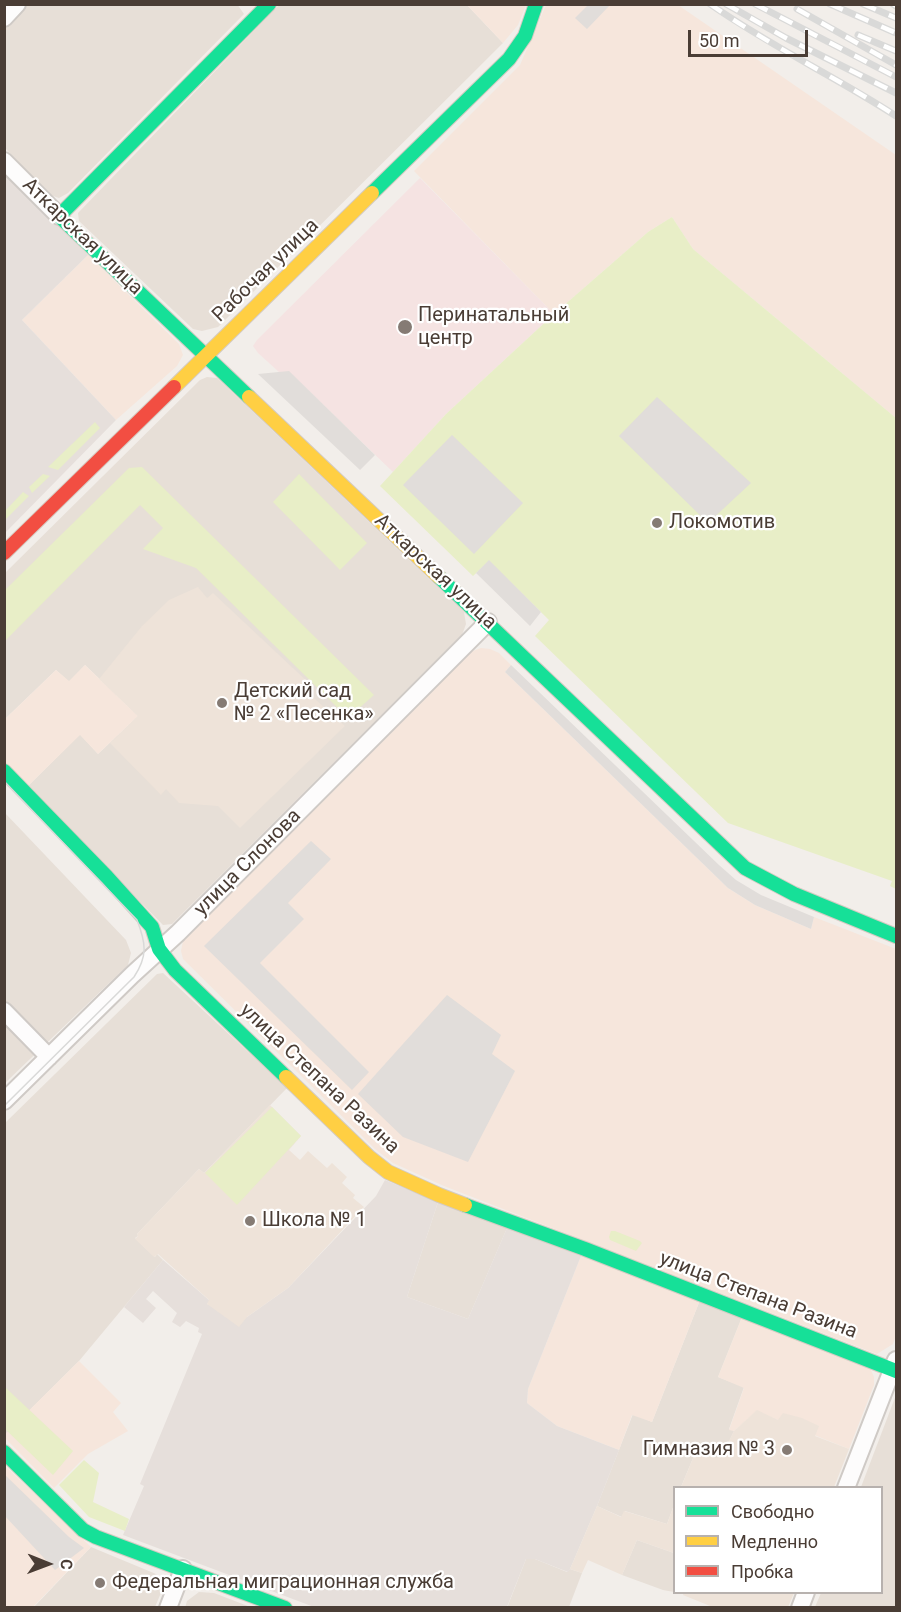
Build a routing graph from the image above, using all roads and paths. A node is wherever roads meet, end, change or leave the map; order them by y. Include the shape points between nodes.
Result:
1 (16, 4) edge
2 (536, 4) edge
3 (259, 8) edge
4 (4, 18) edge
5 (4, 161) edge
6 (59, 216) junction
7 (206, 356) junction
8 (4, 553) edge
9 (488, 622) junction
10 (4, 771) edge
11 (897, 936) edge
12 (159, 949) junction
13 (4, 1011) edge
14 (50, 1057) junction
15 (4, 1101) edge
16 (895, 1367) edge
17 (4, 1452) edge
18 (847, 1486) edge
19 (183, 1569) junction
20 (806, 1594) edge
21 (168, 1608) edge
22 (285, 1608) edge
23 (800, 1608) edge

1 - 4 street
2 - 7 street, Рабочая улица via 525,36 509,59
3 - 6 street
5 - 6 street, Аткарская улица
6 - 7 street, Аткарская улица
7 - 8 street, Рабочая улица
7 - 9 street, Аткарская улица
9 - 11 street, Аткарская улица via 746,868 802,898
9 - 12 street, улица Слонова
10 - 12 street, улица Степана Разина via 152,927
12 - 14 street, улица Слонова
12 - 16 street, улица Степана Разина via 175,970 388,1172 439,1195
13 - 14 street
14 - 15 street, улица Слонова
16 - 18 street
17 - 19 street via 83,1530
19 - 21 street
19 - 22 street
20 - 23 street

